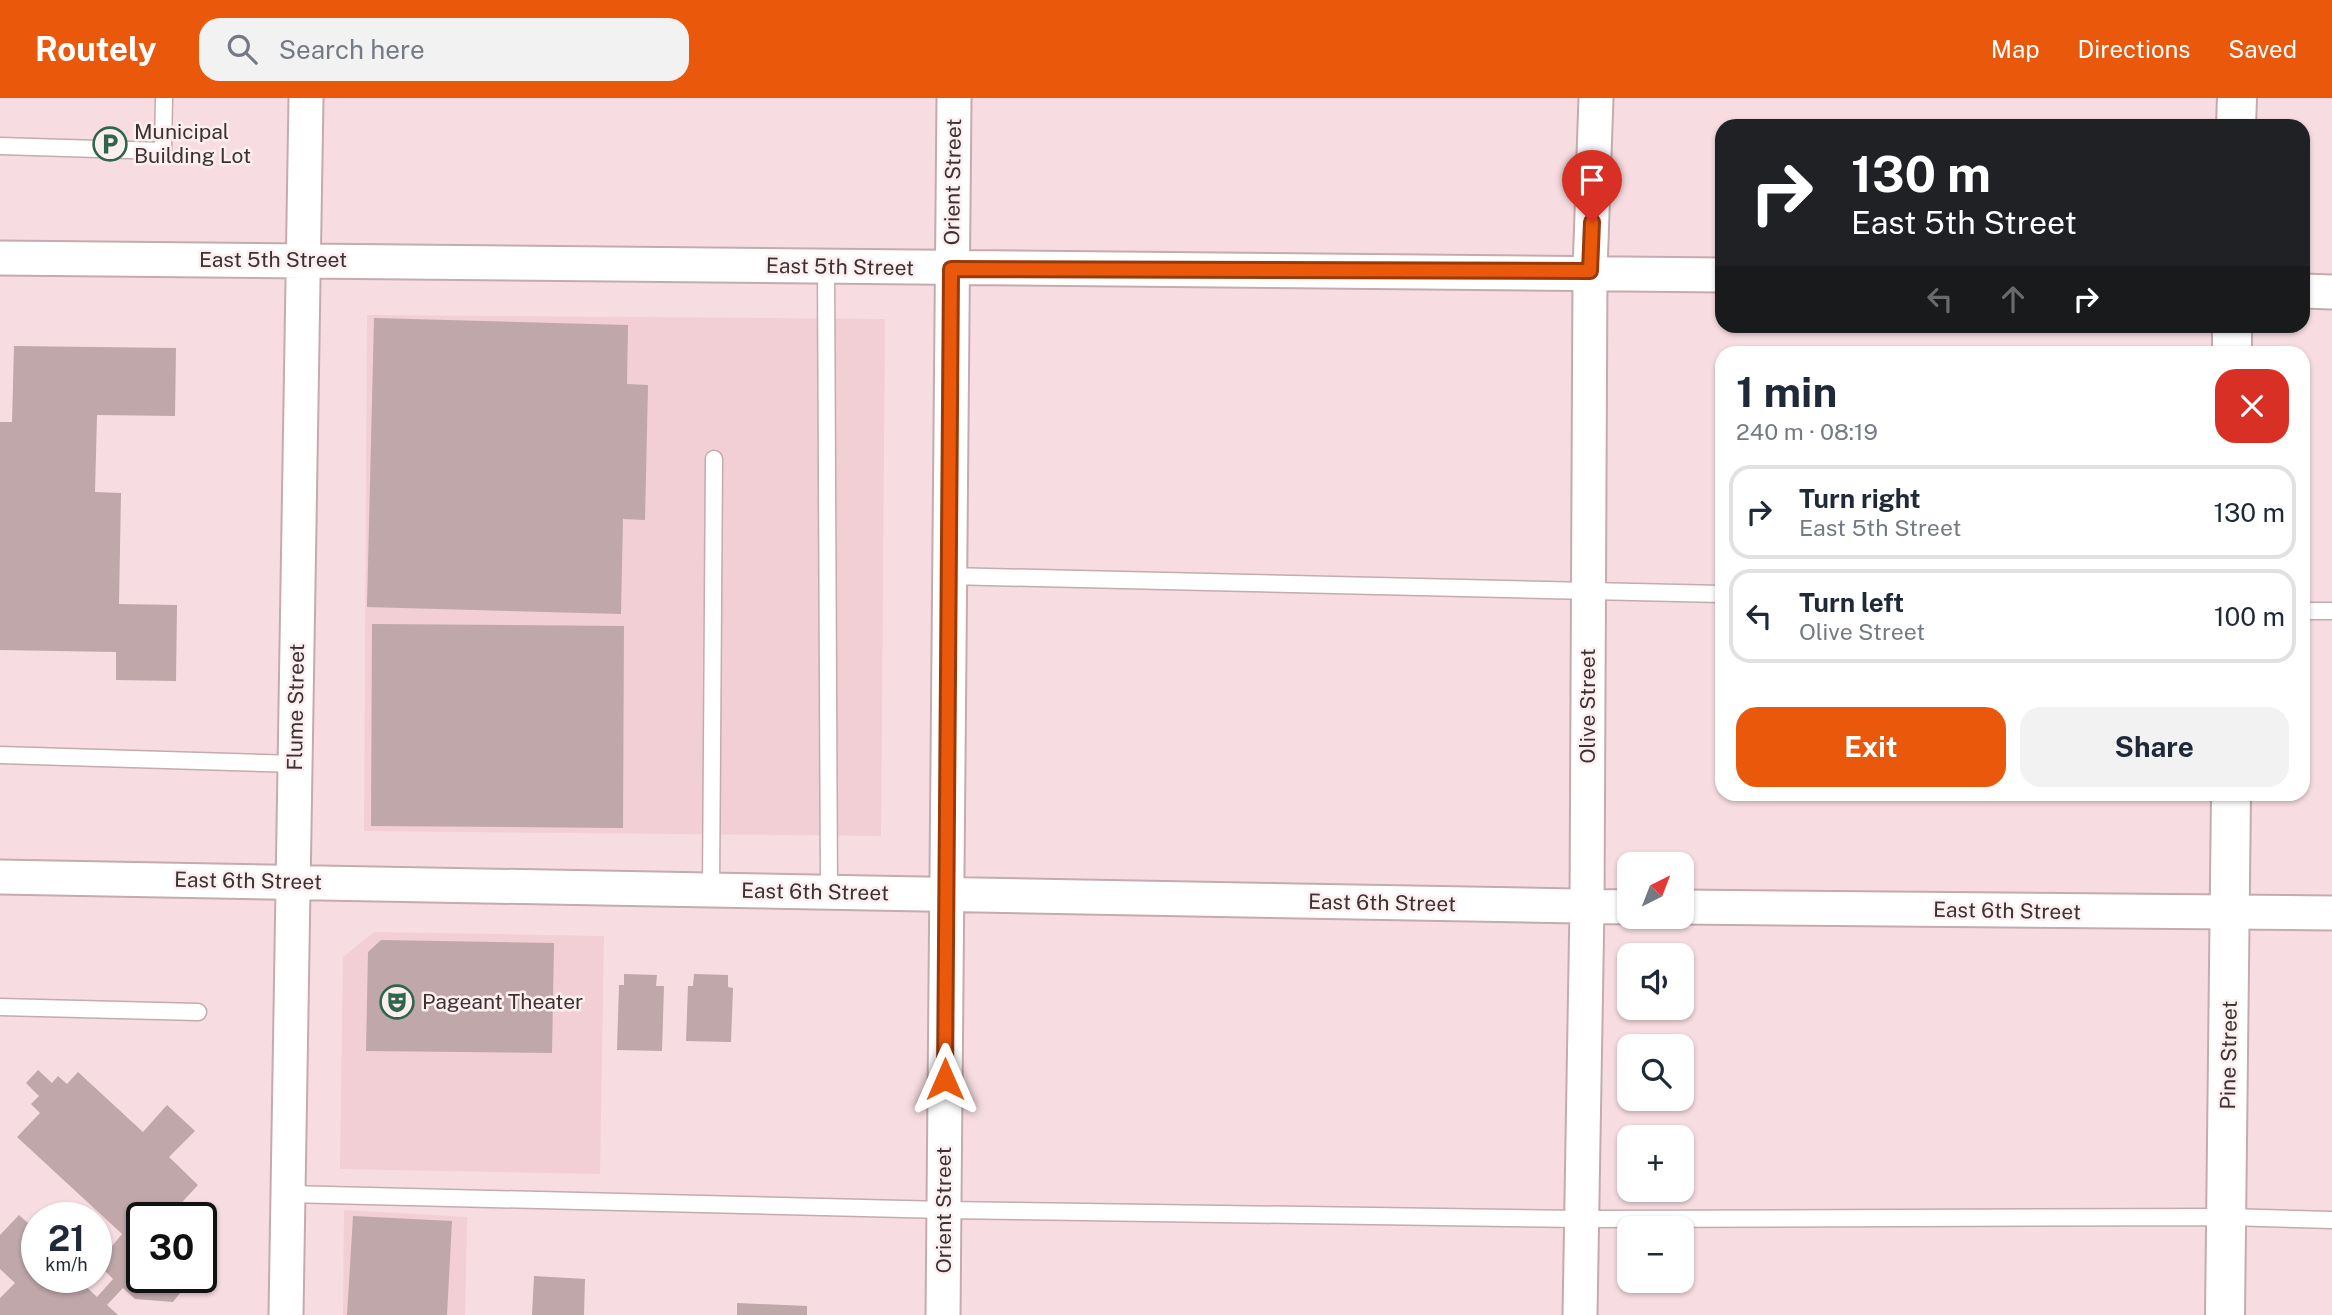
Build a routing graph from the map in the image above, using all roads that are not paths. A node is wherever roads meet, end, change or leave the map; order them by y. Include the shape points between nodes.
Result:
1 (164, 98) edge
2 (306, 98) edge
3 (954, 98) edge
4 (1595, 98) edge
5 (2237, 98) edge
6 (2236, 119) edge
7 (0, 146) edge
8 (0, 258) edge
9 (302, 260) junction
10 (826, 267) junction
11 (951, 269) junction
12 (1590, 271) junction
13 (1715, 275) edge
14 (2310, 291) edge
15 (2332, 292) edge
16 (714, 459) dead end
17 (948, 576) junction
18 (1588, 590) junction
19 (1715, 594) edge
20 (2310, 611) edge
21 (2332, 611) edge
22 (0, 755) edge
23 (295, 764) junction
24 (2231, 801) edge
25 (0, 877) edge
26 (293, 882) junction
27 (711, 890) junction
28 (829, 892) junction
29 (946, 895) junction
30 (1587, 906) junction
31 (1617, 907) edge
32 (1694, 907) edge
33 (2231, 913) junction
34 (2332, 913) edge
35 (0, 1007) edge
36 (198, 1012) dead end
37 (288, 1194) junction
38 (944, 1210) junction
39 (2227, 1217) junction
40 (1581, 1219) junction
41 (2332, 1220) edge
42 (286, 1315) edge
43 (943, 1315) edge
44 (1580, 1315) edge
45 (2225, 1315) edge

1 - 7 lane via 163,151
2 - 9 street, Flume Street
3 - 11 street, Orient Street
4 - 12 street, Olive Street
5 - 6 street
8 - 9 street, East 5th Street
9 - 10 street, East 5th Street
9 - 23 street, Flume Street
10 - 11 street, East 5th Street
10 - 28 lane
11 - 12 street, East 5th Street
11 - 17 street, Orient Street
12 - 13 street, East 5th Street
12 - 18 street, Olive Street
14 - 15 street
16 - 27 lane
17 - 18 lane
17 - 29 street, Orient Street
18 - 19 lane
18 - 30 street, Olive Street
20 - 21 lane
22 - 23 lane
23 - 26 street, Flume Street
24 - 33 street, Pine Street
25 - 26 street, East 6th Street
26 - 27 street, East 6th Street
26 - 37 street, Flume Street
27 - 28 street, East 6th Street
28 - 29 street, East 6th Street
29 - 30 street, East 6th Street
29 - 38 street, Orient Street
30 - 31 street, East 6th Street
30 - 40 street, Olive Street
32 - 33 street, East 6th Street
33 - 34 street, East 6th Street
33 - 39 street, Pine Street
35 - 36 lane
37 - 38 lane
37 - 42 street, Flume Street
38 - 40 lane
38 - 43 street, Orient Street
39 - 40 lane
39 - 41 lane
39 - 45 street, Pine Street
40 - 44 street, Olive Street

